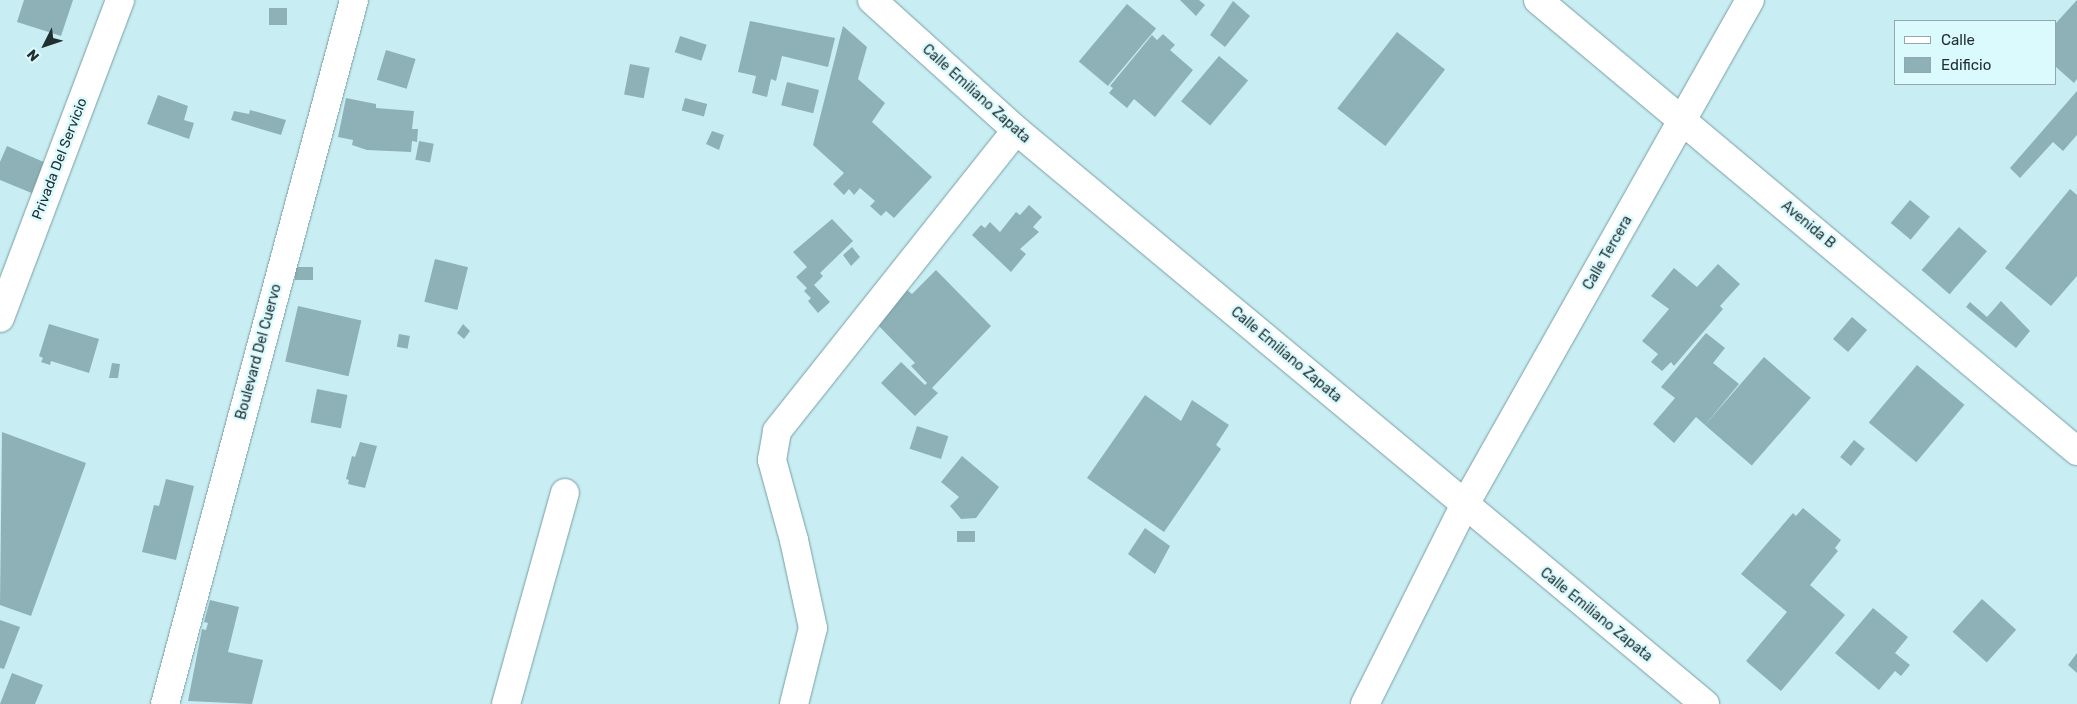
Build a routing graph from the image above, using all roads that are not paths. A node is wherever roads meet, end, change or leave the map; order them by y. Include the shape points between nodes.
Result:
1 (120, 0) edge
2 (354, 0) edge
3 (872, 0) edge
4 (1538, 0) edge
5 (1750, 0) edge
6 (1683, 121) junction
7 (1016, 130) junction
8 (0, 318) edge
9 (2077, 451) edge
10 (565, 493) dead end
11 (1464, 506) junction
12 (165, 704) edge
13 (506, 704) edge
14 (794, 704) edge
15 (1365, 704) edge
16 (1705, 704) edge

1 - 8 street, Privada Del Servicio
2 - 12 street, Boulevard Del Cuervo
3 - 7 street, Calle Emiliano Zapata
4 - 6 street, Avenida B
5 - 6 street, Calle Tercera
6 - 9 street, Avenida B
6 - 11 street, Calle Tercera
7 - 11 street, Calle Emiliano Zapata
7 - 14 street via 777,431 772,460 813,628
10 - 13 street
11 - 15 street, Calle Tercera
11 - 16 street, Calle Emiliano Zapata

